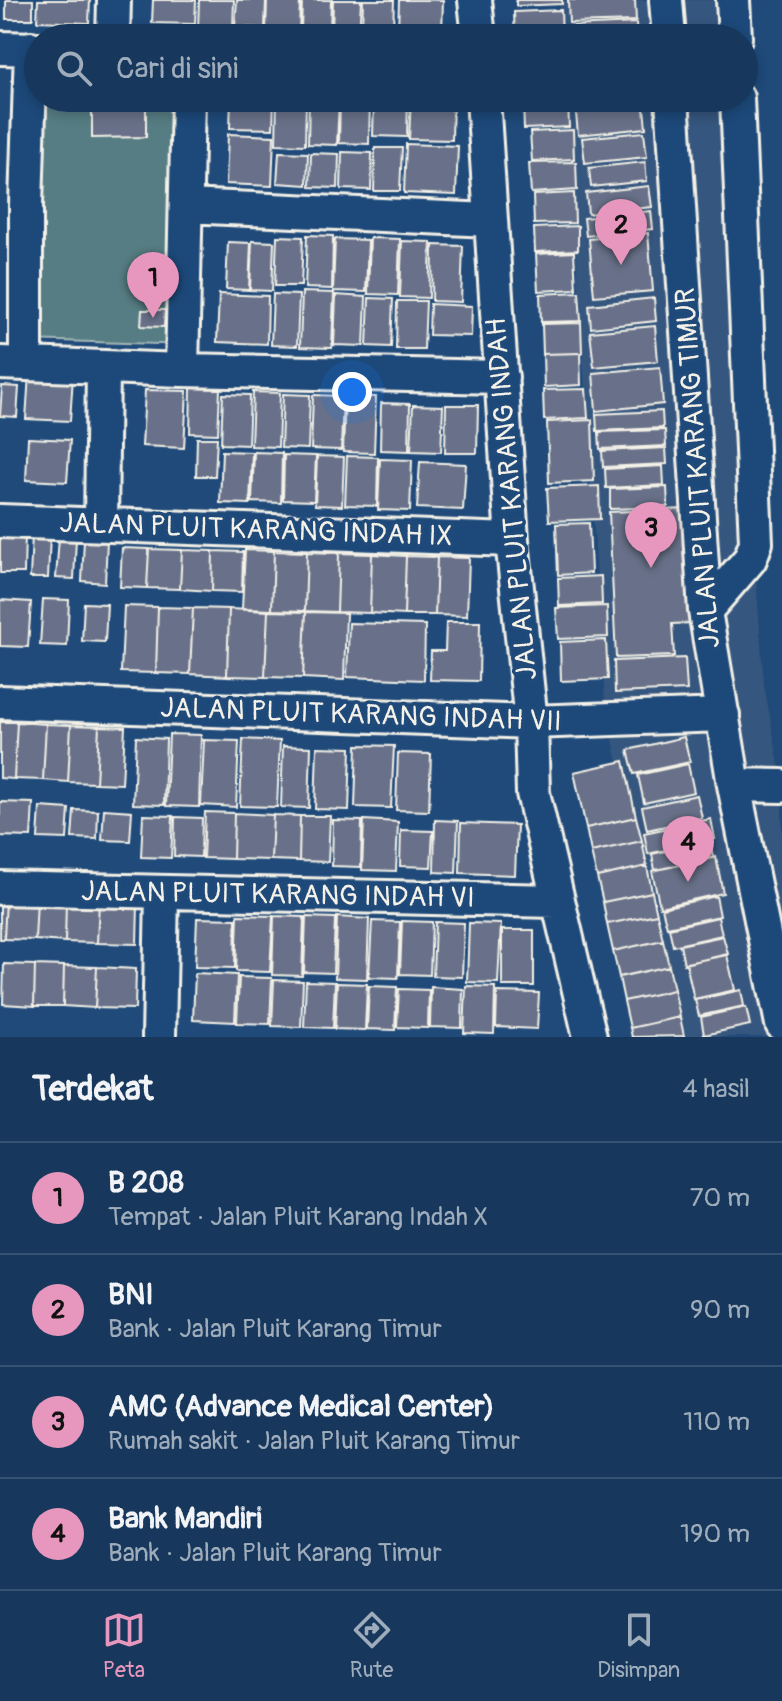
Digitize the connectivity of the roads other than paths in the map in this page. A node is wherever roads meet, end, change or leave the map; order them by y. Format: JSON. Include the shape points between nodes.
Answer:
{"nodes":[{"id":1,"x":114,"y":0,"type":"edge"},
{"id":2,"x":475,"y":0,"type":"edge"},
{"id":3,"x":666,"y":0,"type":"edge"},
{"id":4,"x":733,"y":0,"type":"edge"},
{"id":5,"x":113,"y":24,"type":"edge"},
{"id":6,"x":478,"y":24,"type":"edge"},
{"id":7,"x":668,"y":24,"type":"edge"},
{"id":8,"x":734,"y":24,"type":"edge"},
{"id":9,"x":23,"y":48,"type":"edge"},
{"id":10,"x":188,"y":112,"type":"edge"},
{"id":11,"x":484,"y":112,"type":"edge"},
{"id":12,"x":673,"y":112,"type":"edge"},
{"id":13,"x":738,"y":112,"type":"edge"},
{"id":14,"x":13,"y":205,"type":"edge"},
{"id":15,"x":186,"y":206,"type":"junction"},
{"id":16,"x":490,"y":220,"type":"junction"},
{"id":17,"x":13,"y":363,"type":"edge"},
{"id":18,"x":103,"y":367,"type":"junction"},
{"id":19,"x":182,"y":370,"type":"junction"},
{"id":20,"x":502,"y":377,"type":"junction"},
{"id":21,"x":0,"y":521,"type":"edge"},
{"id":22,"x":101,"y":524,"type":"junction"},
{"id":23,"x":512,"y":540,"type":"junction"},
{"id":24,"x":705,"y":611,"type":"junction"},
{"id":25,"x":0,"y":702,"type":"edge"},
{"id":26,"x":723,"y":715,"type":"junction"},
{"id":27,"x":531,"y":722,"type":"junction"},
{"id":28,"x":734,"y":785,"type":"junction"},
{"id":29,"x":782,"y":786,"type":"edge"},
{"id":30,"x":0,"y":888,"type":"edge"},
{"id":31,"x":162,"y":893,"type":"junction"},
{"id":32,"x":557,"y":901,"type":"junction"},
{"id":33,"x":782,"y":1024,"type":"edge"},
{"id":34,"x":159,"y":1037,"type":"edge"},
{"id":35,"x":590,"y":1037,"type":"edge"}],
"edges":[{"from":1,"to":5,"type":"street"},
{"from":2,"to":6,"type":"street"},
{"from":3,"to":7,"type":"street"},
{"from":4,"to":8,"type":"street"},
{"from":9,"to":14,"type":"street"},
{"from":10,"to":15,"type":"street"},
{"from":11,"to":16,"type":"street","name":"JALAN PLUIT KARANG INDAH"},
{"from":12,"to":24,"type":"street","name":"JALAN PLUIT KARANG TIMUR"},
{"from":13,"to":24,"type":"street","via":[[756,543],[750,559]]},
{"from":14,"to":17,"type":"street"},
{"from":15,"to":16,"type":"street"},
{"from":15,"to":19,"type":"street"},
{"from":16,"to":20,"type":"street","name":"JALAN PLUIT KARANG INDAH"},
{"from":17,"to":18,"type":"street"},
{"from":18,"to":19,"type":"street"},
{"from":18,"to":22,"type":"street"},
{"from":19,"to":20,"type":"street"},
{"from":20,"to":23,"type":"street","name":"JALAN PLUIT KARANG INDAH"},
{"from":21,"to":22,"type":"street","name":"JALAN PLUIT KARANG INDAH IX"},
{"from":22,"to":23,"type":"street","name":"JALAN PLUIT KARANG INDAH IX"},
{"from":23,"to":27,"type":"street","name":"JALAN PLUIT KARANG INDAH"},
{"from":24,"to":26,"type":"street","name":"JALAN PLUIT KARANG TIMUR"},
{"from":25,"to":27,"type":"street","name":"JALAN PLUIT KARANG INDAH VII"},
{"from":26,"to":27,"type":"street","name":"JALAN PLUIT KARANG INDAH VII"},
{"from":26,"to":28,"type":"street","name":"JALAN PLUIT KARANG TIMUR"},
{"from":27,"to":32,"type":"street","name":"JALAN PLUIT KARANG INDAH","via":[[533,793]]},
{"from":28,"to":29,"type":"street"},
{"from":28,"to":33,"type":"street","name":"JALAN PLUIT KARANG TIMUR"},
{"from":30,"to":31,"type":"street","name":"JALAN PLUIT KARANG INDAH VI"},
{"from":31,"to":32,"type":"street","name":"JALAN PLUIT KARANG INDAH VI"},
{"from":31,"to":34,"type":"street"},
{"from":32,"to":35,"type":"street","name":"JALAN PLUIT KARANG INDAH"}]}
